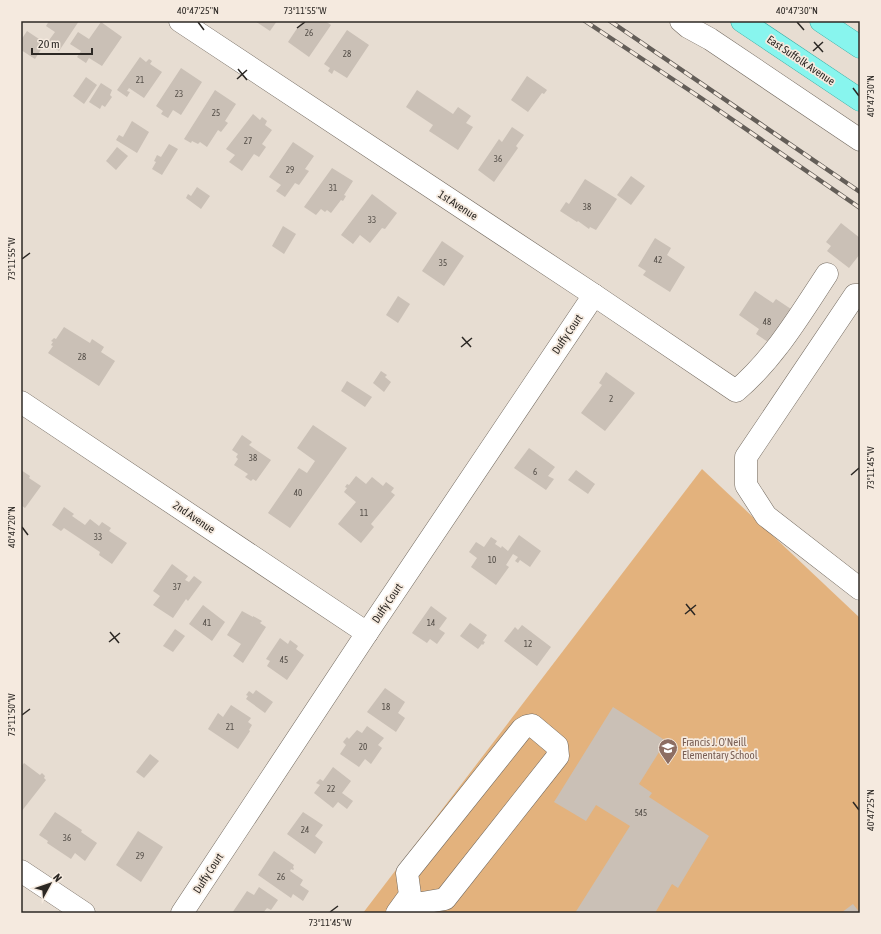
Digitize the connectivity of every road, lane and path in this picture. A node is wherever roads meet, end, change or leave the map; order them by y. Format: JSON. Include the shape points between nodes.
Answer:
{"nodes":[{"id":1,"x":180,"y":21,"type":"edge"},
{"id":2,"x":681,"y":21,"type":"edge"},
{"id":3,"x":742,"y":21,"type":"edge"},
{"id":4,"x":821,"y":21,"type":"edge"},
{"id":5,"x":860,"y":47,"type":"edge"},
{"id":6,"x":860,"y":100,"type":"edge"},
{"id":7,"x":860,"y":140,"type":"edge"},
{"id":8,"x":827,"y":274,"type":"dead end"},
{"id":9,"x":594,"y":294,"type":"junction"},
{"id":10,"x":860,"y":295,"type":"edge"},
{"id":11,"x":21,"y":402,"type":"edge"},
{"id":12,"x":860,"y":589,"type":"edge"},
{"id":13,"x":367,"y":633,"type":"junction"},
{"id":14,"x":21,"y":871,"type":"edge"},
{"id":15,"x":84,"y":913,"type":"edge"},
{"id":16,"x":182,"y":913,"type":"edge"},
{"id":17,"x":397,"y":913,"type":"edge"},
{"id":18,"x":414,"y":913,"type":"edge"}],
"edges":[{"from":1,"to":9,"type":"street","name":"1st Avenue"},
{"from":2,"to":7,"type":"street"},
{"from":3,"to":6,"type":"main road","name":"East Suffolk Avenue"},
{"from":4,"to":5,"type":"main road"},
{"from":8,"to":9,"type":"street","name":"1st Avenue","via":[[775,350],[736,391]]},
{"from":9,"to":13,"type":"street","name":"Duffy Court"},
{"from":10,"to":12,"type":"street","via":[[855,295],[746,457],[746,485],[766,516]]},
{"from":11,"to":13,"type":"street","name":"2nd Avenue"},
{"from":13,"to":16,"type":"street","name":"Duffy Court"},
{"from":14,"to":15,"type":"street"},
{"from":17,"to":18,"type":"street","via":[[410,895],[407,873],[522,728],[532,726],[557,746],[558,756],[445,900],[422,903]]}]}
